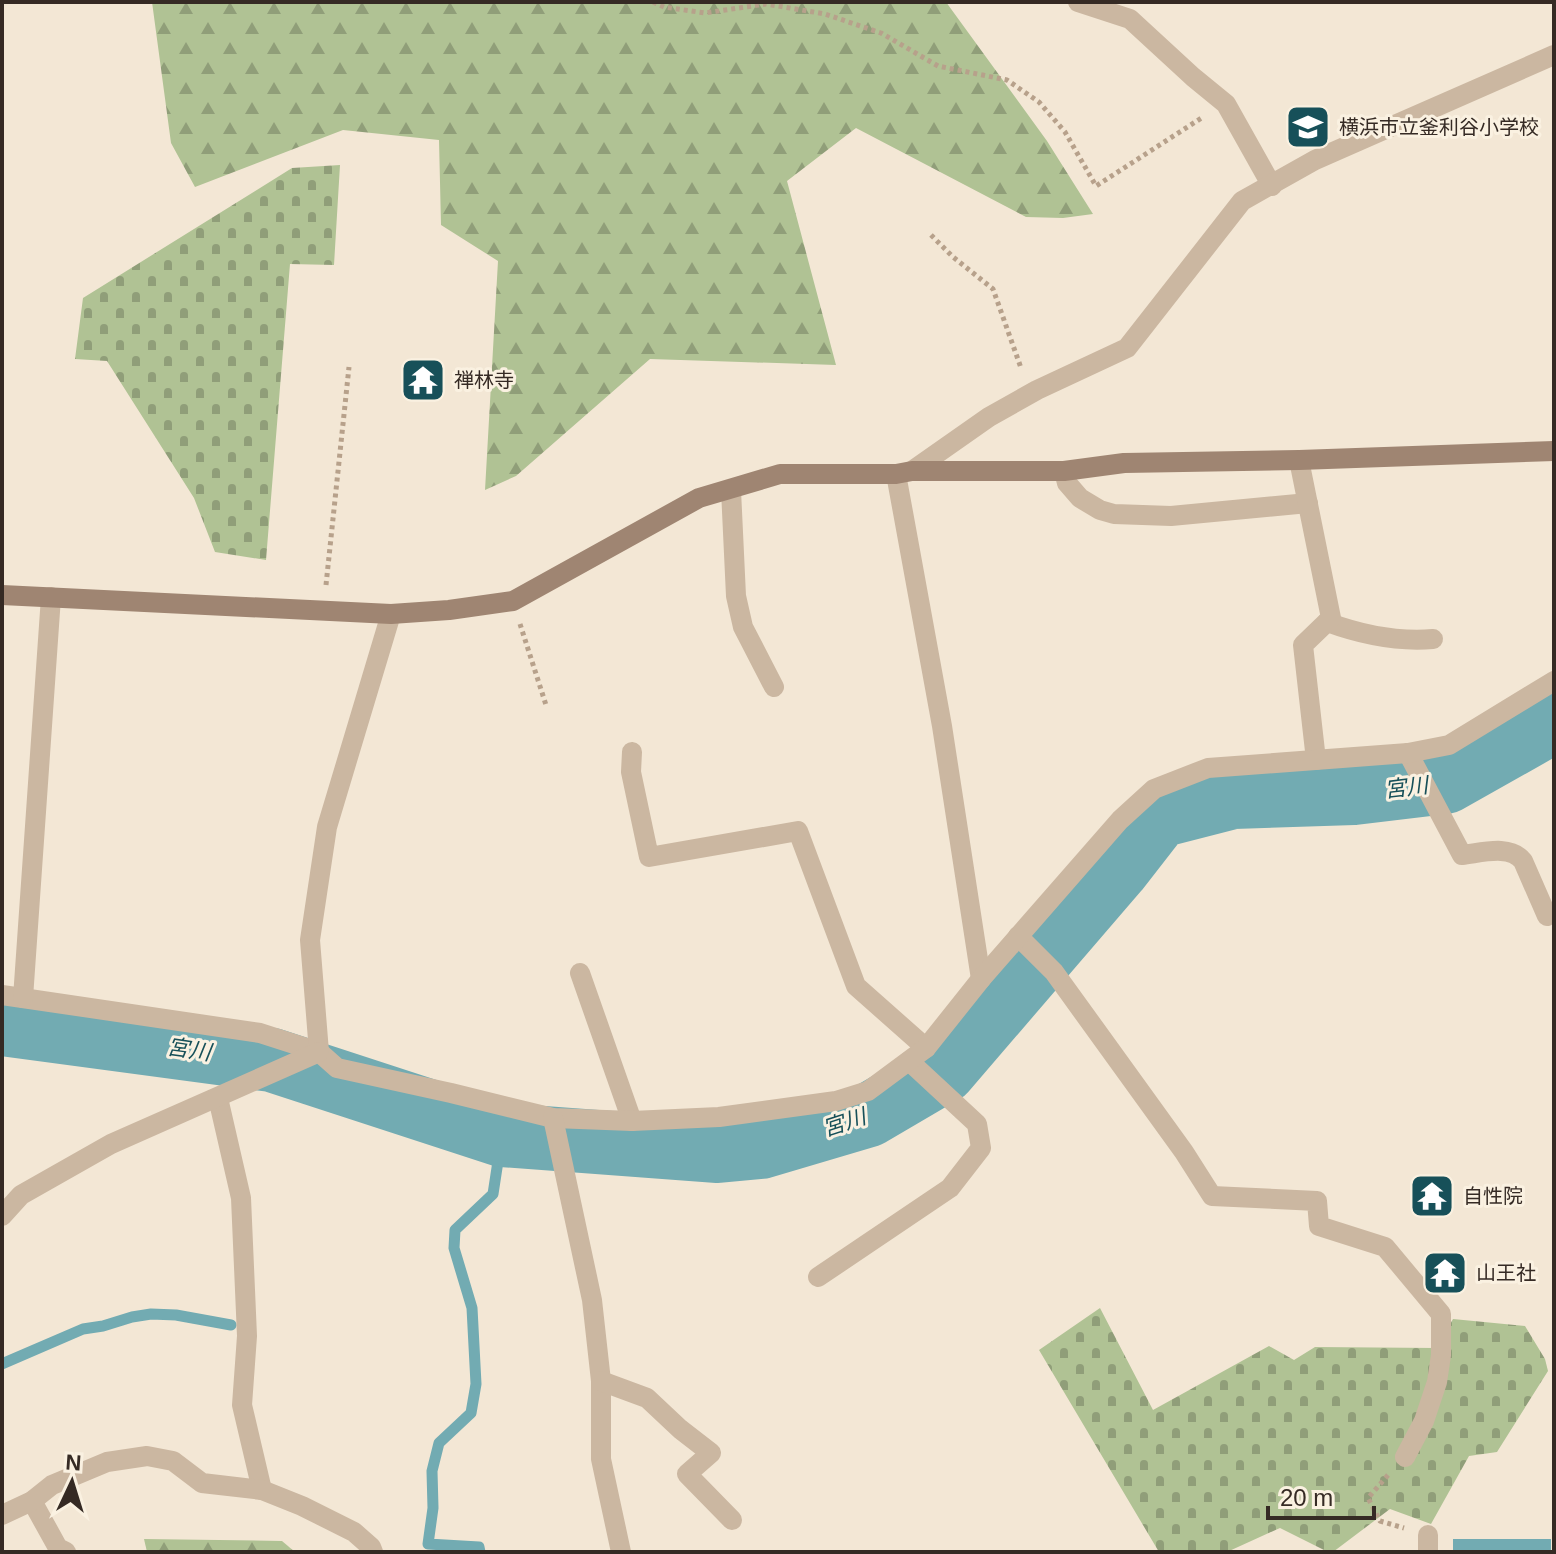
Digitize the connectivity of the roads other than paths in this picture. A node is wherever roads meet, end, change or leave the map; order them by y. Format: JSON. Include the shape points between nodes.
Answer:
{"nodes":[{"id":1,"x":1078,"y":2,"type":"edge"},
{"id":2,"x":1554,"y":55,"type":"edge"},
{"id":3,"x":1272,"y":186,"type":"junction"},
{"id":4,"x":1554,"y":451,"type":"edge"},
{"id":5,"x":1299,"y":460,"type":"junction"},
{"id":6,"x":1064,"y":471,"type":"junction"},
{"id":7,"x":904,"y":472,"type":"junction"},
{"id":8,"x":731,"y":490,"type":"junction"},
{"id":9,"x":1308,"y":503,"type":"junction"},
{"id":10,"x":2,"y":595,"type":"edge"},
{"id":11,"x":51,"y":597,"type":"junction"},
{"id":12,"x":391,"y":614,"type":"junction"},
{"id":13,"x":1327,"y":622,"type":"junction"},
{"id":14,"x":1433,"y":639,"type":"dead end"},
{"id":15,"x":1554,"y":681,"type":"edge"},
{"id":16,"x":774,"y":687,"type":"dead end"},
{"id":17,"x":632,"y":752,"type":"dead end"},
{"id":18,"x":1408,"y":753,"type":"junction"},
{"id":19,"x":1316,"y":760,"type":"junction"},
{"id":20,"x":1547,"y":916,"type":"dead end"},
{"id":21,"x":1018,"y":936,"type":"junction"},
{"id":22,"x":580,"y":973,"type":"dead end"},
{"id":23,"x":981,"y":979,"type":"junction"},
{"id":24,"x":2,"y":995,"type":"edge"},
{"id":25,"x":23,"y":998,"type":"junction"},
{"id":26,"x":926,"y":1048,"type":"junction"},
{"id":27,"x":319,"y":1052,"type":"junction"},
{"id":28,"x":909,"y":1061,"type":"junction"},
{"id":29,"x":218,"y":1098,"type":"junction"},
{"id":30,"x":553,"y":1118,"type":"junction"},
{"id":31,"x":632,"y":1121,"type":"junction"},
{"id":32,"x":2,"y":1216,"type":"edge"},
{"id":33,"x":818,"y":1277,"type":"dead end"},
{"id":34,"x":601,"y":1381,"type":"junction"},
{"id":35,"x":1405,"y":1457,"type":"road end"},
{"id":36,"x":262,"y":1490,"type":"junction"},
{"id":37,"x":32,"y":1501,"type":"junction"},
{"id":38,"x":2,"y":1515,"type":"edge"},
{"id":39,"x":732,"y":1520,"type":"dead end"},
{"id":40,"x":66,"y":1552,"type":"edge"},
{"id":41,"x":373,"y":1552,"type":"edge"},
{"id":42,"x":621,"y":1552,"type":"edge"}],
"edges":[{"from":1,"to":3,"type":"street","via":[[1130,19],[1226,104]]},
{"from":2,"to":3,"type":"street","via":[[1315,160]]},
{"from":3,"to":7,"type":"street","via":[[1242,201],[1127,348],[1030,394]]},
{"from":4,"to":5,"type":"street"},
{"from":5,"to":6,"type":"street","via":[[1124,463]]},
{"from":5,"to":9,"type":"street"},
{"from":6,"to":7,"type":"street"},
{"from":6,"to":9,"type":"street","via":[[1080,498],[1114,514],[1171,516]]},
{"from":7,"to":8,"type":"street","via":[[780,474]]},
{"from":7,"to":23,"type":"street"},
{"from":8,"to":12,"type":"street","via":[[699,498],[513,601]]},
{"from":8,"to":16,"type":"street","via":[[736,596],[743,627]]},
{"from":9,"to":13,"type":"street","via":[[1331,618]]},
{"from":10,"to":11,"type":"street"},
{"from":11,"to":12,"type":"street"},
{"from":11,"to":25,"type":"street"},
{"from":12,"to":27,"type":"street","via":[[327,827],[310,940]]},
{"from":13,"to":14,"type":"street","via":[[1379,638]]},
{"from":13,"to":19,"type":"street","via":[[1303,645]]},
{"from":15,"to":18,"type":"street","via":[[1449,745]]},
{"from":17,"to":26,"type":"street","via":[[631,772],[649,857],[798,831],[856,986]]},
{"from":18,"to":19,"type":"street"},
{"from":18,"to":20,"type":"street","via":[[1462,855],[1503,850],[1519,854]]},
{"from":19,"to":21,"type":"street","via":[[1208,768],[1154,789]]},
{"from":21,"to":23,"type":"street"},
{"from":21,"to":35,"type":"street","via":[[1054,972],[1212,1196],[1317,1201],[1319,1226],[1385,1247],[1441,1314],[1437,1382]]},
{"from":22,"to":31,"type":"street"},
{"from":23,"to":26,"type":"street"},
{"from":24,"to":25,"type":"street"},
{"from":25,"to":27,"type":"street","via":[[260,1033]]},
{"from":26,"to":28,"type":"street"},
{"from":27,"to":29,"type":"street"},
{"from":27,"to":30,"type":"street","via":[[337,1068]]},
{"from":28,"to":31,"type":"street","via":[[868,1091],[836,1101],[719,1117]]},
{"from":28,"to":33,"type":"street","via":[[977,1124],[981,1148],[950,1188]]},
{"from":29,"to":32,"type":"street","via":[[111,1144],[21,1195]]},
{"from":29,"to":36,"type":"street","via":[[241,1198],[247,1336],[242,1405]]},
{"from":30,"to":31,"type":"street"},
{"from":30,"to":34,"type":"street","via":[[592,1300]]},
{"from":34,"to":39,"type":"street","via":[[647,1398],[711,1453],[687,1474]]},
{"from":34,"to":42,"type":"street","via":[[601,1459]]},
{"from":36,"to":37,"type":"street","via":[[202,1483],[173,1461],[147,1456],[107,1462],[52,1485]]},
{"from":36,"to":41,"type":"street","via":[[354,1532]]},
{"from":37,"to":38,"type":"street"},
{"from":37,"to":40,"type":"street","via":[[58,1548]]}]}
